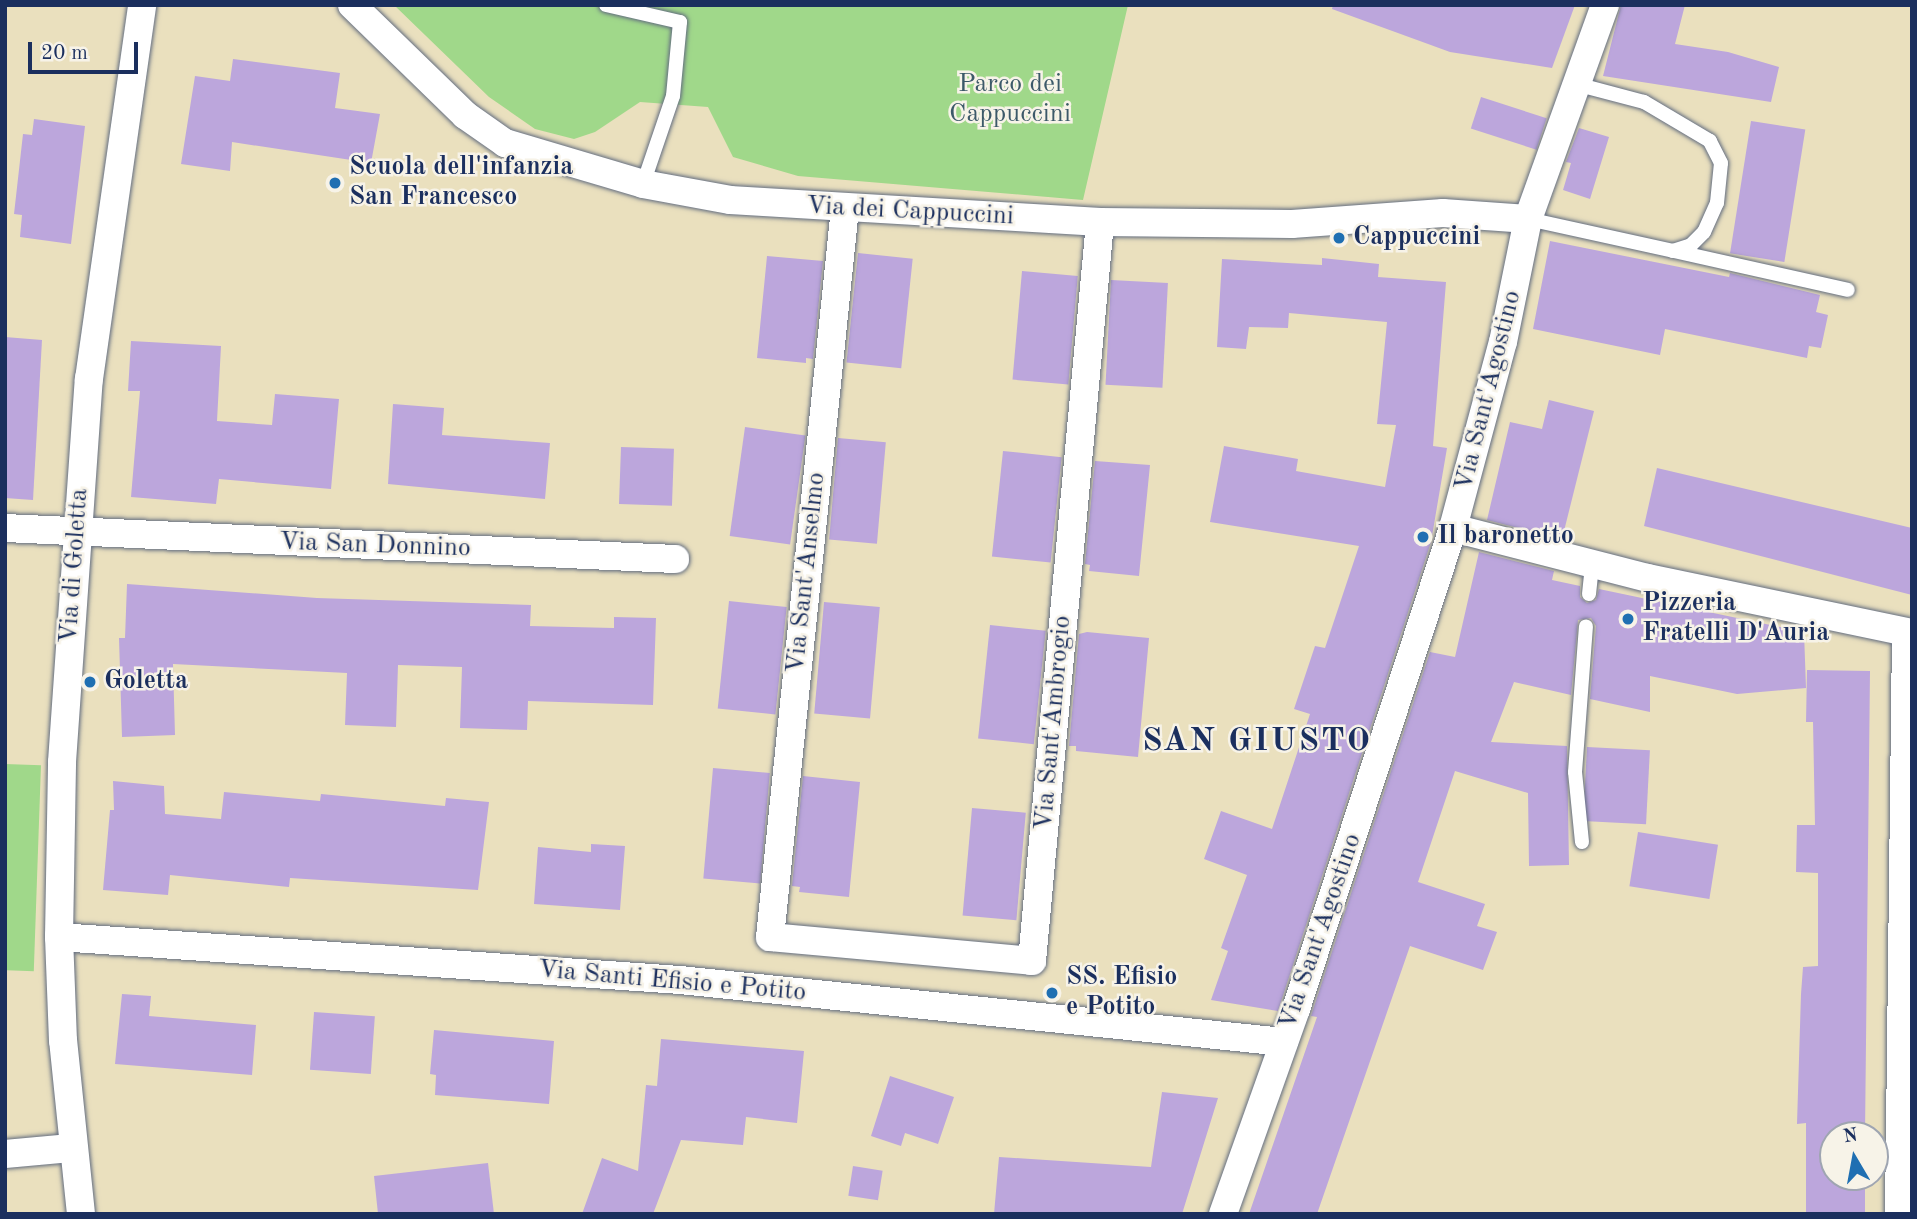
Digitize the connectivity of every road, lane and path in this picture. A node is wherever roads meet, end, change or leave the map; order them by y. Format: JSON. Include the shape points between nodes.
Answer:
{"nodes":[{"id":1,"x":142,"y":5,"type":"edge"},
{"id":2,"x":352,"y":5,"type":"edge"},
{"id":3,"x":606,"y":5,"type":"edge"},
{"id":4,"x":1605,"y":5,"type":"edge"},
{"id":5,"x":1576,"y":83,"type":"junction"},
{"id":6,"x":643,"y":184,"type":"junction"},
{"id":7,"x":845,"y":208,"type":"junction"},
{"id":8,"x":1528,"y":219,"type":"junction"},
{"id":9,"x":1100,"y":222,"type":"junction"},
{"id":10,"x":1673,"y":251,"type":"junction"},
{"id":11,"x":1848,"y":290,"type":"dead end"},
{"id":12,"x":5,"y":528,"type":"edge"},
{"id":13,"x":1453,"y":528,"type":"junction"},
{"id":14,"x":76,"y":532,"type":"junction"},
{"id":15,"x":674,"y":559,"type":"dead end"},
{"id":16,"x":1592,"y":565,"type":"junction"},
{"id":17,"x":1589,"y":594,"type":"dead end"},
{"id":18,"x":1586,"y":626,"type":"dead end"},
{"id":19,"x":1909,"y":633,"type":"edge"},
{"id":20,"x":1582,"y":842,"type":"dead end"},
{"id":21,"x":59,"y":937,"type":"junction"},
{"id":22,"x":770,"y":937,"type":"joint"},
{"id":23,"x":1284,"y":1042,"type":"junction"},
{"id":24,"x":71,"y":1147,"type":"junction"},
{"id":25,"x":5,"y":1154,"type":"edge"},
{"id":26,"x":81,"y":1214,"type":"edge"},
{"id":27,"x":1223,"y":1214,"type":"edge"},
{"id":28,"x":1899,"y":1214,"type":"edge"}],
"edges":[{"from":1,"to":14,"type":"street","name":"Via di Goletta","via":[[89,379]]},
{"from":2,"to":6,"type":"street","name":"Via dei Cappuccini","via":[[488,133],[522,150]]},
{"from":3,"to":6,"type":"lane","via":[[680,22],[673,96]]},
{"from":4,"to":5,"type":"street","name":"Via Sant'Agostino"},
{"from":5,"to":8,"type":"street","name":"Via Sant'Agostino"},
{"from":5,"to":10,"type":"lane","via":[[1644,102],[1687,123],[1717,152],[1722,176],[1710,220],[1690,245]]},
{"from":6,"to":7,"type":"street","name":"Via dei Cappuccini","via":[[730,200]]},
{"from":7,"to":9,"type":"street","name":"Via dei Cappuccini"},
{"from":7,"to":22,"type":"street","name":"Via Sant'Anselmo"},
{"from":8,"to":9,"type":"street","name":"Via dei Cappuccini","via":[[1443,213],[1292,224]]},
{"from":8,"to":10,"type":"lane"},
{"from":8,"to":13,"type":"street","name":"Via Sant'Agostino","via":[[1503,342]]},
{"from":9,"to":22,"type":"street","name":"Via Sant'Ambrogio","via":[[1032,961]]},
{"from":10,"to":11,"type":"lane"},
{"from":12,"to":14,"type":"street","name":"Via San Donnino"},
{"from":13,"to":16,"type":"street"},
{"from":13,"to":23,"type":"street","name":"Via Sant'Agostino"},
{"from":14,"to":15,"type":"street","name":"Via San Donnino"},
{"from":14,"to":21,"type":"street","name":"Via di Goletta","via":[[62,762]]},
{"from":16,"to":17,"type":"lane"},
{"from":16,"to":19,"type":"street"},
{"from":18,"to":20,"type":"lane","via":[[1575,772]]},
{"from":19,"to":28,"type":"street"},
{"from":21,"to":23,"type":"street","name":"Via Santi Efisio e Potito","via":[[680,980]]},
{"from":21,"to":24,"type":"street","name":"Via di Goletta"},
{"from":23,"to":27,"type":"street","name":"Via Sant'Agostino"},
{"from":24,"to":25,"type":"street"},
{"from":24,"to":26,"type":"street","name":"Via di Goletta"}]}
